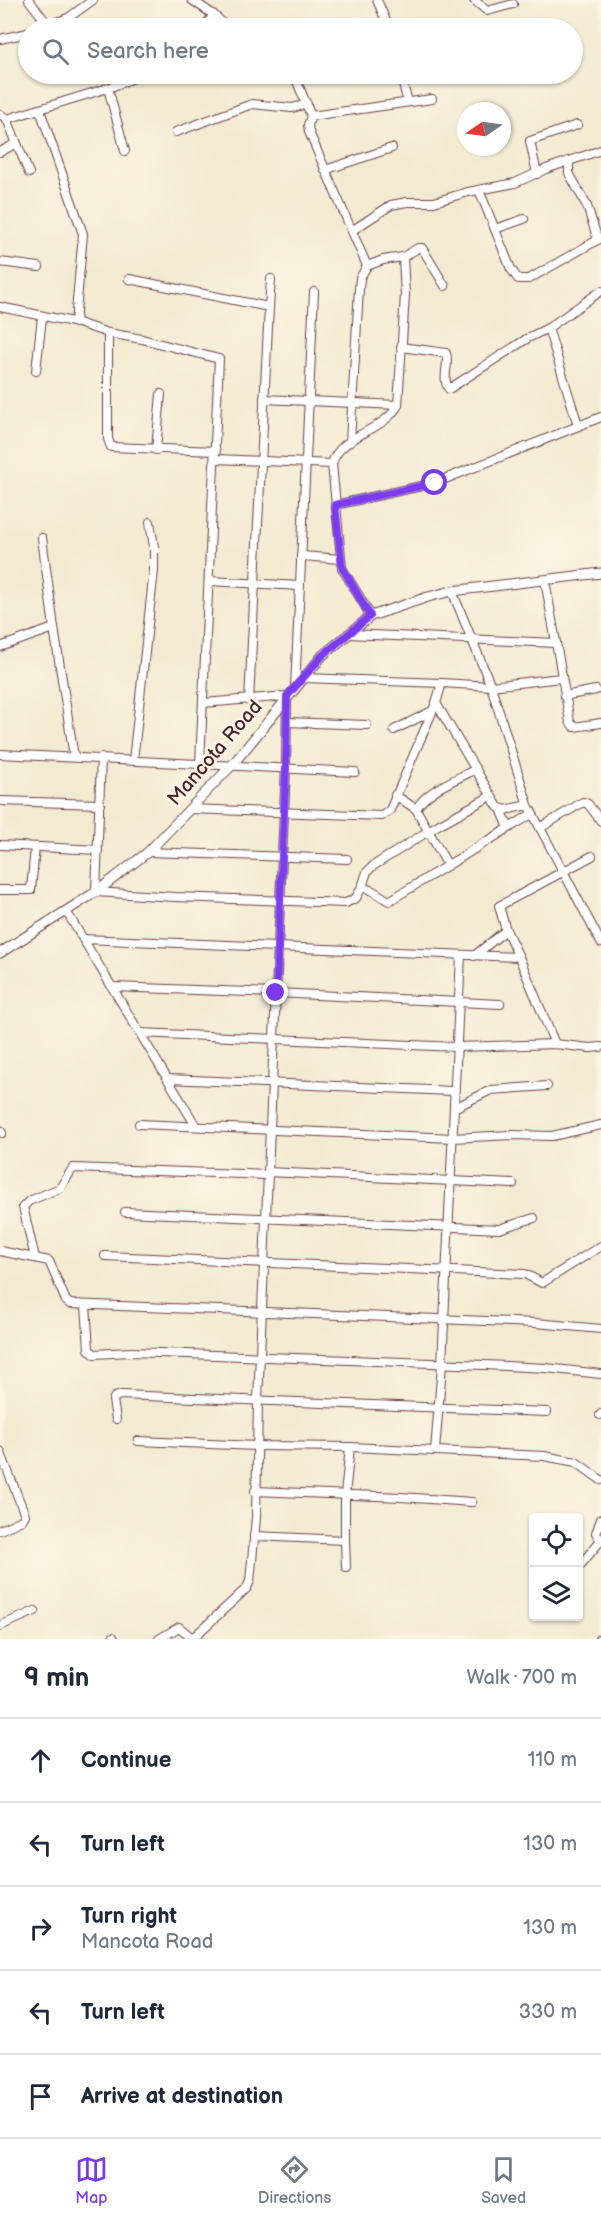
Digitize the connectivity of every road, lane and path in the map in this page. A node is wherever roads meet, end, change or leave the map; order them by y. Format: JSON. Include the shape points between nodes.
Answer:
{"nodes":[{"id":1,"x":29,"y":0,"type":"edge"},
{"id":2,"x":93,"y":0,"type":"edge"},
{"id":3,"x":192,"y":0,"type":"edge"},
{"id":4,"x":377,"y":0,"type":"edge"},
{"id":5,"x":474,"y":0,"type":"edge"},
{"id":6,"x":513,"y":4,"type":"dead end"},
{"id":7,"x":214,"y":15,"type":"junction"},
{"id":8,"x":40,"y":18,"type":"edge"},
{"id":9,"x":68,"y":18,"type":"edge"},
{"id":10,"x":211,"y":18,"type":"edge"},
{"id":11,"x":217,"y":18,"type":"edge"},
{"id":12,"x":384,"y":18,"type":"edge"},
{"id":13,"x":18,"y":35,"type":"edge"},
{"id":14,"x":1,"y":38,"type":"edge"},
{"id":15,"x":118,"y":84,"type":"edge"},
{"id":16,"x":298,"y":84,"type":"edge"},
{"id":17,"x":403,"y":84,"type":"edge"},
{"id":18,"x":108,"y":88,"type":"junction"},
{"id":19,"x":432,"y":99,"type":"dead end"},
{"id":20,"x":408,"y":102,"type":"junction"},
{"id":21,"x":307,"y":104,"type":"junction"},
{"id":22,"x":40,"y":110,"type":"junction"},
{"id":23,"x":3,"y":116,"type":"edge"},
{"id":24,"x":311,"y":116,"type":"junction"},
{"id":25,"x":577,"y":125,"type":"dead end"},
{"id":26,"x":176,"y":132,"type":"dead end"},
{"id":27,"x":15,"y":144,"type":"junction"},
{"id":28,"x":392,"y":148,"type":"dead end"},
{"id":29,"x":125,"y":150,"type":"dead end"},
{"id":30,"x":601,"y":150,"type":"edge"},
{"id":31,"x":0,"y":152,"type":"edge"},
{"id":32,"x":569,"y":161,"type":"junction"},
{"id":33,"x":325,"y":170,"type":"junction"},
{"id":34,"x":29,"y":173,"type":"dead end"},
{"id":35,"x":537,"y":174,"type":"junction"},
{"id":36,"x":479,"y":190,"type":"junction"},
{"id":37,"x":524,"y":219,"type":"dead end"},
{"id":38,"x":495,"y":229,"type":"junction"},
{"id":39,"x":353,"y":230,"type":"junction"},
{"id":40,"x":599,"y":239,"type":"edge"},
{"id":41,"x":403,"y":257,"type":"junction"},
{"id":42,"x":0,"y":262,"type":"edge"},
{"id":43,"x":367,"y":266,"type":"junction"},
{"id":44,"x":39,"y":267,"type":"dead end"},
{"id":45,"x":129,"y":279,"type":"dead end"},
{"id":46,"x":271,"y":279,"type":"dead end"},
{"id":47,"x":445,"y":286,"type":"dead end"},
{"id":48,"x":601,"y":291,"type":"edge"},
{"id":49,"x":314,"y":292,"type":"dead end"},
{"id":50,"x":0,"y":307,"type":"edge"},
{"id":51,"x":269,"y":307,"type":"junction"},
{"id":52,"x":42,"y":317,"type":"junction"},
{"id":53,"x":75,"y":323,"type":"junction"},
{"id":54,"x":548,"y":328,"type":"junction"},
{"id":55,"x":108,"y":333,"type":"junction"},
{"id":56,"x":401,"y":347,"type":"junction"},
{"id":57,"x":36,"y":371,"type":"dead end"},
{"id":58,"x":161,"y":394,"type":"dead end"},
{"id":59,"x":264,"y":399,"type":"junction"},
{"id":60,"x":308,"y":401,"type":"junction"},
{"id":61,"x":352,"y":403,"type":"junction"},
{"id":62,"x":398,"y":405,"type":"junction"},
{"id":63,"x":601,"y":417,"type":"edge"},
{"id":64,"x":578,"y":425,"type":"junction"},
{"id":65,"x":350,"y":442,"type":"junction"},
{"id":66,"x":156,"y":450,"type":"junction"},
{"id":67,"x":216,"y":455,"type":"junction"},
{"id":68,"x":261,"y":461,"type":"junction"},
{"id":69,"x":306,"y":463,"type":"junction"},
{"id":70,"x":332,"y":464,"type":"junction"},
{"id":71,"x":335,"y":505,"type":"junction"},
{"id":72,"x":150,"y":522,"type":"dead end"},
{"id":73,"x":42,"y":537,"type":"dead end"},
{"id":74,"x":301,"y":556,"type":"junction"},
{"id":75,"x":340,"y":559,"type":"junction"},
{"id":76,"x":601,"y":573,"type":"edge"},
{"id":77,"x":545,"y":580,"type":"junction"},
{"id":78,"x":210,"y":581,"type":"junction"},
{"id":79,"x":256,"y":584,"type":"junction"},
{"id":80,"x":300,"y":586,"type":"junction"},
{"id":81,"x":452,"y":591,"type":"junction"},
{"id":82,"x":370,"y":616,"type":"junction"},
{"id":83,"x":54,"y":628,"type":"junction"},
{"id":84,"x":348,"y":634,"type":"junction"},
{"id":85,"x":472,"y":640,"type":"junction"},
{"id":86,"x":556,"y":643,"type":"junction"},
{"id":87,"x":0,"y":647,"type":"edge"},
{"id":88,"x":303,"y":678,"type":"junction"},
{"id":89,"x":561,"y":678,"type":"junction"},
{"id":90,"x":442,"y":683,"type":"junction"},
{"id":91,"x":491,"y":686,"type":"junction"},
{"id":92,"x":295,"y":688,"type":"junction"},
{"id":93,"x":596,"y":690,"type":"dead end"},
{"id":94,"x":287,"y":696,"type":"junction"},
{"id":95,"x":564,"y":696,"type":"junction"},
{"id":96,"x":249,"y":701,"type":"junction"},
{"id":97,"x":204,"y":703,"type":"junction"},
{"id":98,"x":434,"y":707,"type":"junction"},
{"id":99,"x":287,"y":722,"type":"junction"},
{"id":100,"x":601,"y":723,"type":"edge"},
{"id":101,"x":367,"y":725,"type":"dead end"},
{"id":102,"x":394,"y":730,"type":"dead end"},
{"id":103,"x":0,"y":754,"type":"edge"},
{"id":104,"x":74,"y":757,"type":"junction"},
{"id":105,"x":101,"y":758,"type":"junction"},
{"id":106,"x":133,"y":761,"type":"junction"},
{"id":107,"x":200,"y":763,"type":"junction"},
{"id":108,"x":232,"y":764,"type":"junction"},
{"id":109,"x":286,"y":767,"type":"junction"},
{"id":110,"x":476,"y":769,"type":"junction"},
{"id":111,"x":355,"y":772,"type":"dead end"},
{"id":112,"x":395,"y":795,"type":"junction"},
{"id":113,"x":491,"y":796,"type":"junction"},
{"id":114,"x":0,"y":801,"type":"edge"},
{"id":115,"x":100,"y":804,"type":"junction"},
{"id":116,"x":528,"y":805,"type":"junction"},
{"id":117,"x":190,"y":809,"type":"junction"},
{"id":118,"x":416,"y":809,"type":"junction"},
{"id":119,"x":501,"y":809,"type":"junction"},
{"id":120,"x":284,"y":813,"type":"junction"},
{"id":121,"x":532,"y":814,"type":"junction"},
{"id":122,"x":601,"y":821,"type":"edge"},
{"id":123,"x":508,"y":828,"type":"junction"},
{"id":124,"x":540,"y":828,"type":"junction"},
{"id":125,"x":427,"y":831,"type":"junction"},
{"id":126,"x":0,"y":845,"type":"edge"},
{"id":127,"x":35,"y":847,"type":"junction"},
{"id":128,"x":98,"y":850,"type":"junction"},
{"id":129,"x":148,"y":852,"type":"junction"},
{"id":130,"x":592,"y":856,"type":"dead end"},
{"id":131,"x":283,"y":858,"type":"junction"},
{"id":132,"x":346,"y":859,"type":"dead end"},
{"id":133,"x":447,"y":864,"type":"junction"},
{"id":134,"x":563,"y":872,"type":"junction"},
{"id":135,"x":362,"y":887,"type":"junction"},
{"id":136,"x":0,"y":890,"type":"edge"},
{"id":137,"x":96,"y":892,"type":"junction"},
{"id":138,"x":280,"y":901,"type":"junction"},
{"id":139,"x":66,"y":911,"type":"junction"},
{"id":140,"x":506,"y":930,"type":"junction"},
{"id":141,"x":83,"y":939,"type":"junction"},
{"id":142,"x":601,"y":943,"type":"edge"},
{"id":143,"x":278,"y":948,"type":"junction"},
{"id":144,"x":0,"y":953,"type":"edge"},
{"id":145,"x":461,"y":955,"type":"junction"},
{"id":146,"x":474,"y":956,"type":"junction"},
{"id":147,"x":519,"y":957,"type":"junction"},
{"id":148,"x":113,"y":987,"type":"junction"},
{"id":149,"x":276,"y":993,"type":"junction"},
{"id":150,"x":458,"y":1002,"type":"junction"},
{"id":151,"x":500,"y":1004,"type":"dead end"},
{"id":152,"x":140,"y":1033,"type":"junction"},
{"id":153,"x":273,"y":1038,"type":"junction"},
{"id":154,"x":555,"y":1044,"type":"junction"},
{"id":155,"x":457,"y":1047,"type":"junction"},
{"id":156,"x":601,"y":1047,"type":"edge"},
{"id":157,"x":168,"y":1079,"type":"junction"},
{"id":158,"x":271,"y":1082,"type":"junction"},
{"id":159,"x":547,"y":1086,"type":"dead end"},
{"id":160,"x":453,"y":1091,"type":"junction"},
{"id":161,"x":454,"y":1108,"type":"junction"},
{"id":162,"x":139,"y":1124,"type":"dead end"},
{"id":163,"x":601,"y":1125,"type":"edge"},
{"id":164,"x":196,"y":1126,"type":"junction"},
{"id":165,"x":271,"y":1129,"type":"junction"},
{"id":166,"x":452,"y":1138,"type":"junction"},
{"id":167,"x":268,"y":1174,"type":"junction"},
{"id":168,"x":449,"y":1182,"type":"junction"},
{"id":169,"x":513,"y":1184,"type":"dead end"},
{"id":170,"x":125,"y":1212,"type":"dead end"},
{"id":171,"x":268,"y":1218,"type":"junction"},
{"id":172,"x":534,"y":1218,"type":"dead end"},
{"id":173,"x":447,"y":1228,"type":"junction"},
{"id":174,"x":601,"y":1246,"type":"edge"},
{"id":175,"x":0,"y":1251,"type":"edge"},
{"id":176,"x":105,"y":1256,"type":"dead end"},
{"id":177,"x":35,"y":1258,"type":"junction"},
{"id":178,"x":265,"y":1263,"type":"junction"},
{"id":179,"x":445,"y":1270,"type":"junction"},
{"id":180,"x":87,"y":1305,"type":"junction"},
{"id":181,"x":262,"y":1311,"type":"junction"},
{"id":182,"x":444,"y":1320,"type":"junction"},
{"id":183,"x":601,"y":1329,"type":"edge"},
{"id":184,"x":260,"y":1356,"type":"junction"},
{"id":185,"x":442,"y":1365,"type":"junction"},
{"id":186,"x":601,"y":1374,"type":"edge"},
{"id":187,"x":258,"y":1400,"type":"junction"},
{"id":188,"x":438,"y":1409,"type":"junction"},
{"id":189,"x":547,"y":1413,"type":"dead end"},
{"id":190,"x":116,"y":1419,"type":"dead end"},
{"id":191,"x":138,"y":1441,"type":"dead end"},
{"id":192,"x":257,"y":1446,"type":"junction"},
{"id":193,"x":350,"y":1447,"type":"junction"},
{"id":194,"x":0,"y":1451,"type":"edge"},
{"id":195,"x":435,"y":1451,"type":"junction"},
{"id":196,"x":601,"y":1480,"type":"edge"},
{"id":197,"x":255,"y":1491,"type":"junction"},
{"id":198,"x":345,"y":1495,"type":"junction"},
{"id":199,"x":472,"y":1502,"type":"dead end"},
{"id":200,"x":601,"y":1519,"type":"edge"},
{"id":201,"x":0,"y":1530,"type":"edge"},
{"id":202,"x":255,"y":1536,"type":"junction"},
{"id":203,"x":345,"y":1540,"type":"junction"},
{"id":204,"x":601,"y":1540,"type":"edge"},
{"id":205,"x":346,"y":1567,"type":"dead end"},
{"id":206,"x":580,"y":1567,"type":"edge"},
{"id":207,"x":35,"y":1611,"type":"dead end"},
{"id":208,"x":0,"y":1626,"type":"edge"},
{"id":209,"x":159,"y":1639,"type":"edge"}],
"edges":[{"from":1,"to":8,"type":"street"},
{"from":2,"to":9,"type":"street"},
{"from":3,"to":7,"type":"street"},
{"from":4,"to":12,"type":"street"},
{"from":5,"to":6,"type":"street","via":[[487,11]]},
{"from":7,"to":10,"type":"street"},
{"from":7,"to":11,"type":"street"},
{"from":13,"to":14,"type":"street"},
{"from":15,"to":18,"type":"street"},
{"from":16,"to":21,"type":"street"},
{"from":17,"to":20,"type":"street"},
{"from":18,"to":22,"type":"street"},
{"from":18,"to":29,"type":"street"},
{"from":19,"to":20,"type":"street"},
{"from":20,"to":24,"type":"street"},
{"from":21,"to":24,"type":"street"},
{"from":21,"to":26,"type":"street","via":[[292,108],[252,104]]},
{"from":22,"to":23,"type":"street"},
{"from":22,"to":53,"type":"street","via":[[82,229]]},
{"from":23,"to":27,"type":"street"},
{"from":24,"to":33,"type":"street","via":[[309,132]]},
{"from":25,"to":35,"type":"street","via":[[530,141]]},
{"from":27,"to":31,"type":"street"},
{"from":27,"to":34,"type":"street"},
{"from":28,"to":33,"type":"street"},
{"from":30,"to":32,"type":"street"},
{"from":32,"to":35,"type":"street"},
{"from":32,"to":40,"type":"street","via":[[569,172]]},
{"from":33,"to":39,"type":"street"},
{"from":35,"to":36,"type":"street"},
{"from":36,"to":38,"type":"street"},
{"from":36,"to":39,"type":"street","via":[[434,202],[391,205]]},
{"from":37,"to":38,"type":"street"},
{"from":38,"to":40,"type":"street","via":[[511,269],[523,280]]},
{"from":39,"to":43,"type":"street"},
{"from":41,"to":43,"type":"street"},
{"from":41,"to":47,"type":"street","via":[[422,248]]},
{"from":41,"to":56,"type":"street"},
{"from":42,"to":44,"type":"street"},
{"from":43,"to":61,"type":"street","via":[[360,278]]},
{"from":45,"to":51,"type":"street"},
{"from":46,"to":51,"type":"street"},
{"from":48,"to":54,"type":"street"},
{"from":49,"to":60,"type":"street"},
{"from":50,"to":52,"type":"street"},
{"from":51,"to":59,"type":"street"},
{"from":52,"to":53,"type":"street"},
{"from":52,"to":57,"type":"street"},
{"from":53,"to":55,"type":"street"},
{"from":54,"to":56,"type":"street","via":[[448,389],[447,354]]},
{"from":54,"to":64,"type":"street"},
{"from":55,"to":66,"type":"street","via":[[109,444],[116,449]]},
{"from":55,"to":67,"type":"street","via":[[219,359]]},
{"from":56,"to":62,"type":"street"},
{"from":58,"to":66,"type":"street"},
{"from":59,"to":60,"type":"street"},
{"from":59,"to":68,"type":"street"},
{"from":60,"to":61,"type":"street"},
{"from":60,"to":69,"type":"street"},
{"from":61,"to":62,"type":"street"},
{"from":61,"to":65,"type":"street"},
{"from":62,"to":65,"type":"street","via":[[393,413]]},
{"from":63,"to":64,"type":"street"},
{"from":64,"to":71,"type":"street","via":[[435,483]]},
{"from":65,"to":70,"type":"street","via":[[334,456]]},
{"from":66,"to":67,"type":"street"},
{"from":67,"to":68,"type":"street"},
{"from":67,"to":78,"type":"street"},
{"from":68,"to":69,"type":"street"},
{"from":68,"to":79,"type":"street"},
{"from":69,"to":70,"type":"street"},
{"from":69,"to":74,"type":"street"},
{"from":70,"to":71,"type":"street"},
{"from":71,"to":75,"type":"street"},
{"from":72,"to":106,"type":"street","via":[[153,577]]},
{"from":73,"to":83,"type":"street"},
{"from":74,"to":75,"type":"street"},
{"from":74,"to":80,"type":"street"},
{"from":75,"to":82,"type":"street"},
{"from":76,"to":77,"type":"main road","name":"Mancota Road"},
{"from":77,"to":81,"type":"main road","name":"Mancota Road"},
{"from":77,"to":86,"type":"street"},
{"from":78,"to":79,"type":"street"},
{"from":78,"to":97,"type":"street"},
{"from":79,"to":80,"type":"street"},
{"from":79,"to":96,"type":"street"},
{"from":80,"to":92,"type":"street"},
{"from":81,"to":82,"type":"main road","name":"Mancota Road"},
{"from":81,"to":85,"type":"street"},
{"from":82,"to":84,"type":"main road","name":"Mancota Road"},
{"from":83,"to":87,"type":"street"},
{"from":83,"to":104,"type":"street"},
{"from":84,"to":85,"type":"street"},
{"from":84,"to":88,"type":"main road","name":"Mancota Road"},
{"from":85,"to":86,"type":"street"},
{"from":85,"to":91,"type":"street"},
{"from":86,"to":89,"type":"street"},
{"from":88,"to":90,"type":"street"},
{"from":88,"to":92,"type":"main road","name":"Mancota Road"},
{"from":89,"to":91,"type":"street"},
{"from":89,"to":95,"type":"street"},
{"from":90,"to":91,"type":"street"},
{"from":90,"to":98,"type":"street"},
{"from":91,"to":116,"type":"street"},
{"from":92,"to":94,"type":"main road","name":"Mancota Road"},
{"from":93,"to":95,"type":"street"},
{"from":94,"to":96,"type":"street"},
{"from":94,"to":99,"type":"street"},
{"from":94,"to":108,"type":"main road","name":"Mancota Road"},
{"from":95,"to":100,"type":"street","via":[[572,726]]},
{"from":96,"to":97,"type":"street"},
{"from":97,"to":107,"type":"street"},
{"from":98,"to":102,"type":"street"},
{"from":98,"to":110,"type":"street"},
{"from":98,"to":112,"type":"street"},
{"from":99,"to":101,"type":"street"},
{"from":99,"to":109,"type":"street"},
{"from":103,"to":104,"type":"street"},
{"from":104,"to":105,"type":"street"},
{"from":105,"to":106,"type":"street"},
{"from":105,"to":115,"type":"street"},
{"from":106,"to":107,"type":"street"},
{"from":107,"to":108,"type":"street"},
{"from":108,"to":109,"type":"street"},
{"from":108,"to":117,"type":"main road","name":"Mancota Road"},
{"from":109,"to":111,"type":"street"},
{"from":109,"to":120,"type":"street"},
{"from":110,"to":113,"type":"street"},
{"from":110,"to":118,"type":"street","via":[[435,791]]},
{"from":112,"to":118,"type":"street"},
{"from":112,"to":120,"type":"street","via":[[390,810],[382,816]]},
{"from":113,"to":119,"type":"street"},
{"from":113,"to":125,"type":"street"},
{"from":114,"to":115,"type":"street"},
{"from":115,"to":128,"type":"street"},
{"from":116,"to":119,"type":"street"},
{"from":116,"to":121,"type":"street"},
{"from":117,"to":120,"type":"street"},
{"from":117,"to":129,"type":"main road","name":"Mancota Road"},
{"from":118,"to":125,"type":"street"},
{"from":119,"to":123,"type":"street"},
{"from":120,"to":131,"type":"street"},
{"from":121,"to":123,"type":"street"},
{"from":121,"to":124,"type":"street"},
{"from":122,"to":124,"type":"street","via":[[583,802]]},
{"from":123,"to":133,"type":"street"},
{"from":124,"to":134,"type":"street"},
{"from":125,"to":133,"type":"street"},
{"from":125,"to":135,"type":"street","via":[[373,866]]},
{"from":126,"to":127,"type":"street"},
{"from":127,"to":128,"type":"street"},
{"from":127,"to":136,"type":"street","via":[[31,890]]},
{"from":128,"to":137,"type":"street"},
{"from":129,"to":131,"type":"street"},
{"from":129,"to":137,"type":"main road","name":"Mancota Road"},
{"from":130,"to":134,"type":"street"},
{"from":131,"to":132,"type":"street"},
{"from":131,"to":138,"type":"street"},
{"from":133,"to":135,"type":"street","via":[[389,901]]},
{"from":134,"to":140,"type":"street","via":[[499,906]]},
{"from":134,"to":142,"type":"street"},
{"from":135,"to":138,"type":"street","via":[[349,903]]},
{"from":137,"to":138,"type":"street"},
{"from":137,"to":139,"type":"main road","name":"Mancota Road"},
{"from":138,"to":143,"type":"street"},
{"from":139,"to":141,"type":"street"},
{"from":139,"to":144,"type":"main road","name":"Mancota Road"},
{"from":140,"to":146,"type":"street"},
{"from":140,"to":147,"type":"street"},
{"from":141,"to":143,"type":"street"},
{"from":141,"to":148,"type":"street"},
{"from":143,"to":145,"type":"street"},
{"from":143,"to":149,"type":"street"},
{"from":145,"to":146,"type":"street"},
{"from":145,"to":150,"type":"street"},
{"from":146,"to":147,"type":"street"},
{"from":147,"to":154,"type":"street"},
{"from":148,"to":149,"type":"street"},
{"from":148,"to":152,"type":"street"},
{"from":149,"to":150,"type":"street"},
{"from":149,"to":153,"type":"street"},
{"from":150,"to":151,"type":"street"},
{"from":150,"to":155,"type":"street"},
{"from":152,"to":153,"type":"street"},
{"from":152,"to":157,"type":"street"},
{"from":153,"to":155,"type":"street"},
{"from":153,"to":158,"type":"street"},
{"from":154,"to":155,"type":"street"},
{"from":154,"to":156,"type":"street"},
{"from":155,"to":160,"type":"street"},
{"from":157,"to":158,"type":"street"},
{"from":157,"to":164,"type":"street"},
{"from":158,"to":160,"type":"street"},
{"from":158,"to":165,"type":"street"},
{"from":159,"to":161,"type":"street","via":[[491,1090]]},
{"from":160,"to":161,"type":"street"},
{"from":161,"to":166,"type":"street"},
{"from":162,"to":164,"type":"street"},
{"from":163,"to":166,"type":"street","via":[[552,1136]]},
{"from":164,"to":165,"type":"street"},
{"from":165,"to":166,"type":"street"},
{"from":165,"to":167,"type":"street"},
{"from":166,"to":168,"type":"street"},
{"from":167,"to":168,"type":"street"},
{"from":167,"to":171,"type":"street"},
{"from":167,"to":177,"type":"street","via":[[75,1167],[60,1188],[24,1205]]},
{"from":168,"to":169,"type":"street"},
{"from":168,"to":173,"type":"street"},
{"from":170,"to":171,"type":"street"},
{"from":171,"to":173,"type":"street"},
{"from":171,"to":178,"type":"street"},
{"from":172,"to":173,"type":"street","via":[[500,1229]]},
{"from":173,"to":179,"type":"street"},
{"from":174,"to":179,"type":"street","via":[[542,1283],[525,1274]]},
{"from":175,"to":177,"type":"street"},
{"from":176,"to":178,"type":"street"},
{"from":177,"to":180,"type":"street","via":[[50,1263],[67,1302]]},
{"from":178,"to":179,"type":"street"},
{"from":178,"to":181,"type":"street"},
{"from":179,"to":182,"type":"street"},
{"from":180,"to":181,"type":"street"},
{"from":180,"to":184,"type":"street","via":[[89,1349],[94,1354]]},
{"from":181,"to":182,"type":"street"},
{"from":181,"to":184,"type":"street"},
{"from":182,"to":183,"type":"street"},
{"from":182,"to":185,"type":"street"},
{"from":184,"to":185,"type":"street"},
{"from":184,"to":187,"type":"street"},
{"from":185,"to":186,"type":"street"},
{"from":185,"to":188,"type":"street"},
{"from":187,"to":188,"type":"street"},
{"from":187,"to":190,"type":"street","via":[[121,1395],[114,1400]]},
{"from":187,"to":192,"type":"street"},
{"from":188,"to":189,"type":"street"},
{"from":188,"to":195,"type":"street"},
{"from":191,"to":192,"type":"street"},
{"from":192,"to":193,"type":"street"},
{"from":192,"to":197,"type":"street"},
{"from":193,"to":195,"type":"street"},
{"from":193,"to":198,"type":"street"},
{"from":194,"to":201,"type":"street","via":[[25,1515]]},
{"from":195,"to":196,"type":"street","via":[[560,1458],[576,1462]]},
{"from":197,"to":198,"type":"street"},
{"from":197,"to":202,"type":"street"},
{"from":198,"to":199,"type":"street"},
{"from":198,"to":203,"type":"street"},
{"from":200,"to":204,"type":"street","via":[[596,1533]]},
{"from":202,"to":203,"type":"street"},
{"from":202,"to":209,"type":"street","via":[[247,1588],[195,1636],[179,1627]]},
{"from":203,"to":205,"type":"street"},
{"from":204,"to":206,"type":"street"},
{"from":207,"to":208,"type":"street"}]}
